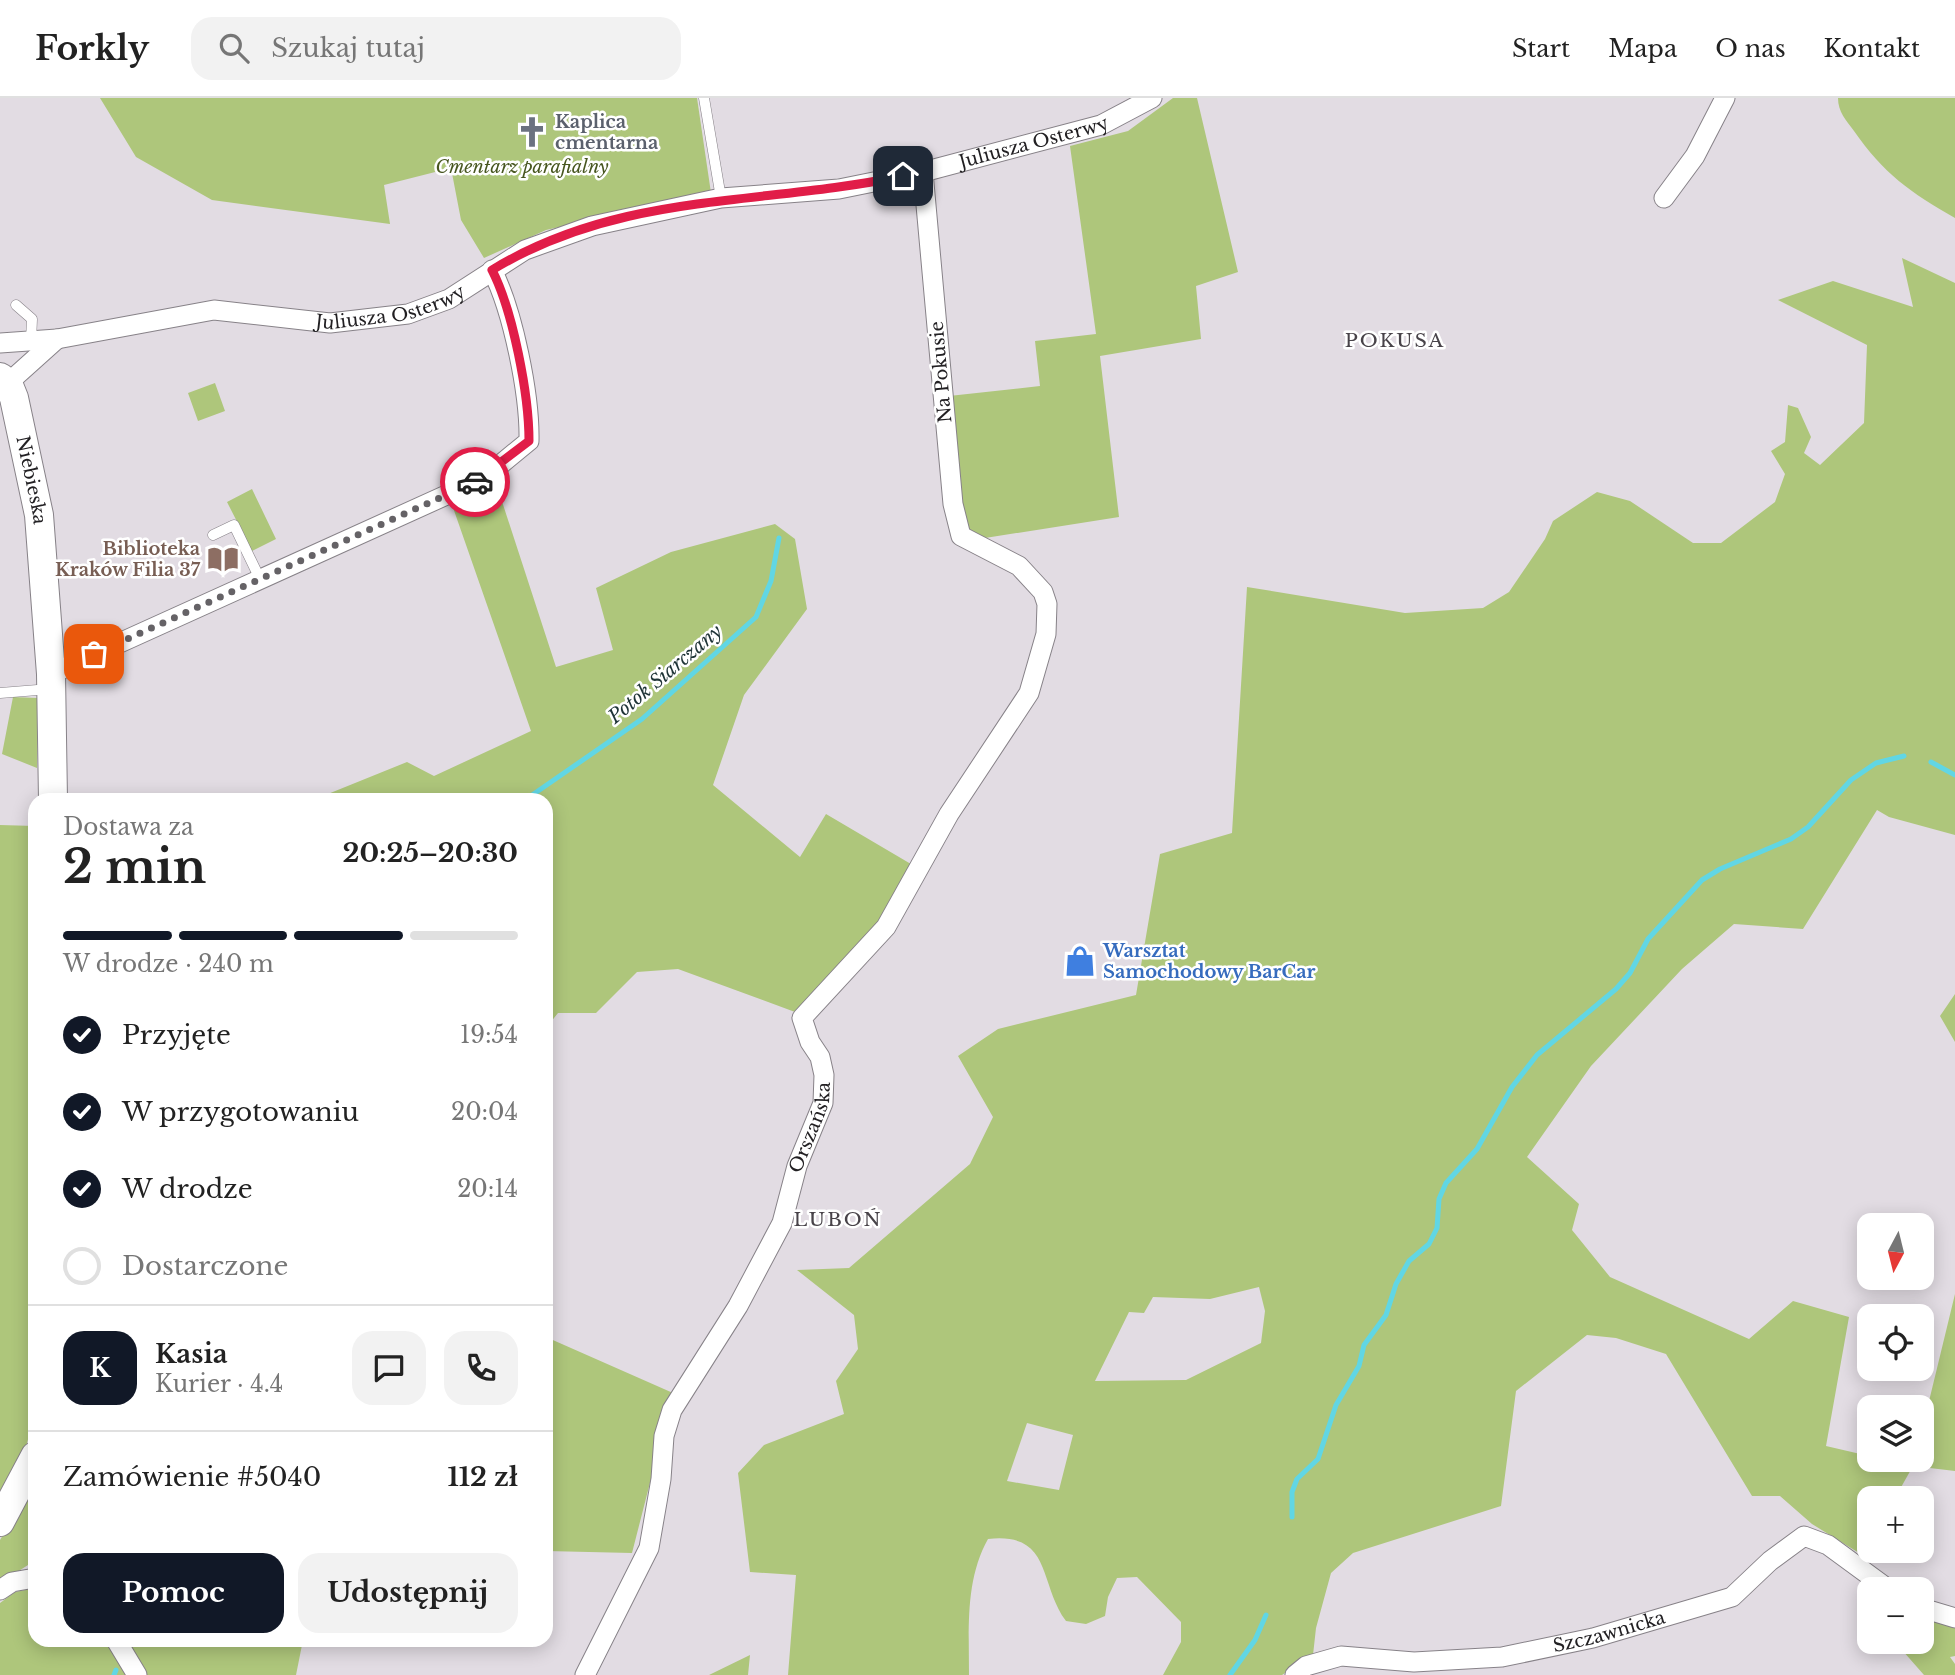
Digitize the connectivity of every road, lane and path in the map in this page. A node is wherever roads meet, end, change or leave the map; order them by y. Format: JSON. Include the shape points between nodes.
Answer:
{"nodes":[{"id":1,"x":704,"y":98,"type":"edge"},
{"id":2,"x":1152,"y":98,"type":"edge"},
{"id":3,"x":1725,"y":98,"type":"edge"},
{"id":4,"x":923,"y":172,"type":"junction"},
{"id":5,"x":720,"y":198,"type":"junction"},
{"id":6,"x":1664,"y":198,"type":"dead end"},
{"id":7,"x":492,"y":270,"type":"junction"},
{"id":8,"x":16,"y":305,"type":"dead end"},
{"id":9,"x":57,"y":339,"type":"junction"},
{"id":10,"x":31,"y":341,"type":"junction"},
{"id":11,"x":0,"y":343,"type":"edge"},
{"id":12,"x":4,"y":380,"type":"edge"},
{"id":13,"x":213,"y":535,"type":"dead end"},
{"id":14,"x":992,"y":555,"type":"joint"},
{"id":15,"x":260,"y":579,"type":"junction"},
{"id":16,"x":51,"y":681,"type":"junction"},
{"id":17,"x":0,"y":693,"type":"edge"},
{"id":18,"x":53,"y":793,"type":"edge"},
{"id":19,"x":28,"y":1469,"type":"edge"},
{"id":20,"x":0,"y":1522,"type":"edge"},
{"id":21,"x":1872,"y":1577,"type":"edge"},
{"id":22,"x":28,"y":1579,"type":"edge"},
{"id":23,"x":0,"y":1590,"type":"edge"},
{"id":24,"x":1934,"y":1612,"type":"edge"},
{"id":25,"x":1955,"y":1618,"type":"edge"},
{"id":26,"x":120,"y":1647,"type":"edge"},
{"id":27,"x":137,"y":1675,"type":"edge"},
{"id":28,"x":585,"y":1675,"type":"edge"},
{"id":29,"x":1295,"y":1675,"type":"edge"}],
"edges":[{"from":1,"to":5,"type":"lane"},
{"from":2,"to":4,"type":"street","name":"Juliusza Osterwy","via":[[1101,125]]},
{"from":3,"to":6,"type":"street","via":[[1695,156]]},
{"from":4,"to":5,"type":"street","name":"Juliusza Osterwy","via":[[839,189]]},
{"from":4,"to":14,"type":"street","name":"Na Pokusie","via":[[953,504],[961,536]]},
{"from":5,"to":7,"type":"street","name":"Juliusza Osterwy","via":[[628,216],[559,236]]},
{"from":7,"to":9,"type":"street","name":"Juliusza Osterwy","via":[[449,299],[408,314],[371,320],[330,323],[214,310]]},
{"from":7,"to":15,"type":"street","via":[[506,306],[529,416],[529,441],[484,478]]},
{"from":8,"to":10,"type":"lane","via":[[32,319]]},
{"from":9,"to":10,"type":"street","name":"Juliusza Osterwy"},
{"from":9,"to":12,"type":"street"},
{"from":10,"to":11,"type":"street","name":"Juliusza Osterwy"},
{"from":12,"to":16,"type":"street","name":"Niebieska","via":[[25,444],[39,515]]},
{"from":13,"to":15,"type":"lane","via":[[234,525]]},
{"from":14,"to":28,"type":"street","name":"Orszańska","via":[[1019,566],[1043,592],[1047,604],[1046,634],[1029,693],[950,814],[886,927],[802,1018],[820,1057],[823,1103],[797,1166],[782,1223],[738,1306],[672,1410],[664,1436],[649,1548]]},
{"from":15,"to":16,"type":"street"},
{"from":16,"to":17,"type":"lane"},
{"from":16,"to":18,"type":"street","name":"Niebieska"},
{"from":19,"to":20,"type":"street"},
{"from":21,"to":29,"type":"street","name":"Szczawnicka","via":[[1828,1545],[1804,1536],[1732,1597],[1593,1638],[1502,1657],[1414,1662],[1341,1656],[1306,1666]]},
{"from":22,"to":23,"type":"street"},
{"from":24,"to":25,"type":"street"},
{"from":26,"to":27,"type":"street"}]}
